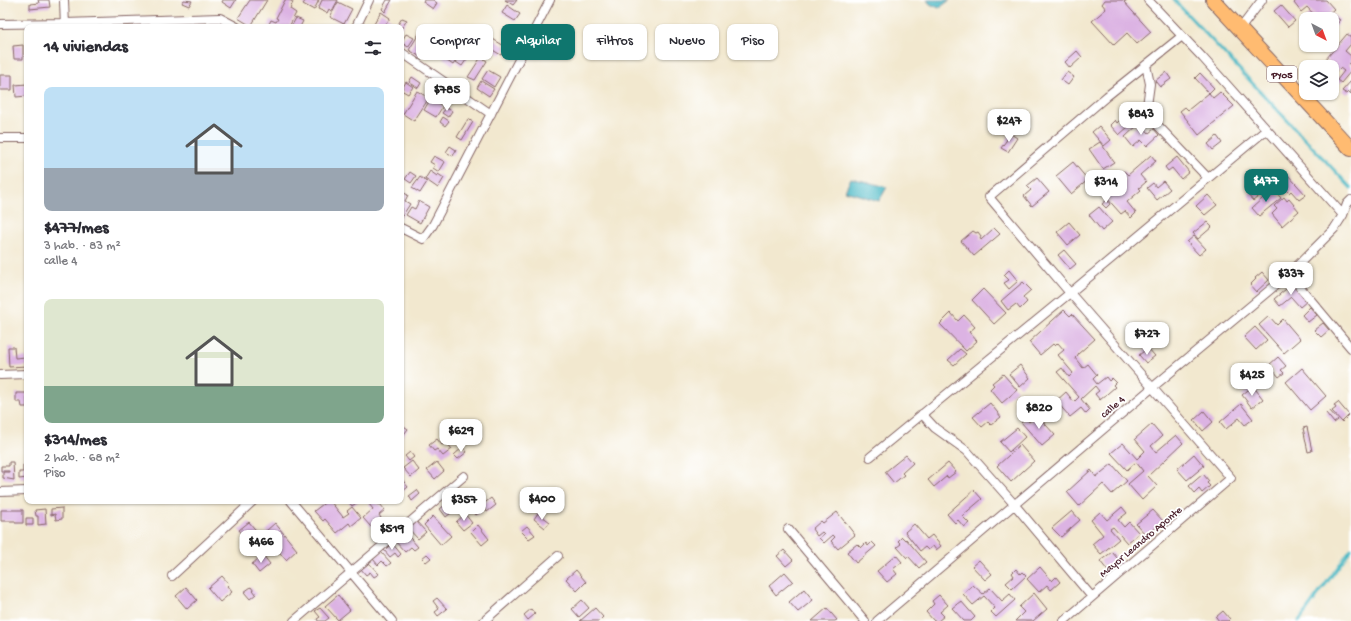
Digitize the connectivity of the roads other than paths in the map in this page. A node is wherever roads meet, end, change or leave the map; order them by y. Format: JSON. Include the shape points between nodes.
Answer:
{"nodes":[{"id":1,"x":64,"y":0,"type":"edge"},
{"id":2,"x":369,"y":0,"type":"edge"},
{"id":3,"x":550,"y":0,"type":"edge"},
{"id":4,"x":1148,"y":0,"type":"edge"},
{"id":5,"x":1213,"y":0,"type":"edge"},
{"id":6,"x":1262,"y":0,"type":"edge"},
{"id":7,"x":0,"y":24,"type":"edge"},
{"id":8,"x":24,"y":24,"type":"edge"},
{"id":9,"x":65,"y":24,"type":"edge"},
{"id":10,"x":87,"y":24,"type":"edge"},
{"id":11,"x":231,"y":24,"type":"edge"},
{"id":12,"x":360,"y":24,"type":"edge"},
{"id":13,"x":1240,"y":29,"type":"junction"},
{"id":14,"x":1182,"y":36,"type":"junction"},
{"id":15,"x":404,"y":54,"type":"edge"},
{"id":16,"x":1146,"y":65,"type":"junction"},
{"id":17,"x":491,"y":114,"type":"junction"},
{"id":18,"x":1266,"y":130,"type":"junction"},
{"id":19,"x":0,"y":138,"type":"edge"},
{"id":20,"x":24,"y":138,"type":"edge"},
{"id":21,"x":1351,"y":149,"type":"edge"},
{"id":22,"x":1208,"y":178,"type":"junction"},
{"id":23,"x":1349,"y":202,"type":"edge"},
{"id":24,"x":1343,"y":215,"type":"junction"},
{"id":25,"x":404,"y":230,"type":"edge"},
{"id":26,"x":1289,"y":274,"type":"junction"},
{"id":27,"x":1070,"y":293,"type":"junction"},
{"id":28,"x":1351,"y":348,"type":"edge"},
{"id":29,"x":24,"y":374,"type":"edge"},
{"id":30,"x":0,"y":375,"type":"edge"},
{"id":31,"x":1153,"y":387,"type":"junction"},
{"id":32,"x":922,"y":414,"type":"junction"},
{"id":33,"x":870,"y":457,"type":"dead end"},
{"id":34,"x":464,"y":476,"type":"dead end"},
{"id":35,"x":0,"y":492,"type":"edge"},
{"id":36,"x":24,"y":492,"type":"edge"},
{"id":37,"x":250,"y":504,"type":"edge"},
{"id":38,"x":294,"y":504,"type":"edge"},
{"id":39,"x":1014,"y":504,"type":"junction"},
{"id":40,"x":788,"y":529,"type":"dead end"},
{"id":41,"x":558,"y":556,"type":"dead end"},
{"id":42,"x":351,"y":572,"type":"junction"},
{"id":43,"x":172,"y":576,"type":"dead end"},
{"id":44,"x":1092,"y":597,"type":"junction"},
{"id":45,"x":294,"y":621,"type":"edge"},
{"id":46,"x":392,"y":621,"type":"edge"},
{"id":47,"x":484,"y":621,"type":"edge"},
{"id":48,"x":865,"y":621,"type":"edge"},
{"id":49,"x":877,"y":621,"type":"edge"},
{"id":50,"x":1064,"y":621,"type":"edge"}],
"edges":[{"from":1,"to":9,"type":"street"},
{"from":2,"to":12,"type":"street"},
{"from":3,"to":17,"type":"street"},
{"from":4,"to":14,"type":"street"},
{"from":5,"to":13,"type":"highway","number":"PY05"},
{"from":6,"to":13,"type":"street"},
{"from":7,"to":8,"type":"street"},
{"from":10,"to":11,"type":"street","via":[[220,18]]},
{"from":13,"to":21,"type":"highway","number":"PY05"},
{"from":14,"to":16,"type":"street"},
{"from":14,"to":18,"type":"street"},
{"from":15,"to":17,"type":"street"},
{"from":16,"to":22,"type":"street","via":[[1150,84],[1146,113]]},
{"from":16,"to":27,"type":"street","via":[[989,197]]},
{"from":17,"to":25,"type":"street","via":[[433,225],[423,239]]},
{"from":18,"to":22,"type":"street"},
{"from":18,"to":24,"type":"street"},
{"from":19,"to":20,"type":"street"},
{"from":22,"to":27,"type":"street"},
{"from":23,"to":24,"type":"street","name":"calle 4"},
{"from":24,"to":26,"type":"street","name":"calle 4","via":[[1334,229]]},
{"from":26,"to":28,"type":"street"},
{"from":26,"to":31,"type":"street","name":"calle 4"},
{"from":27,"to":31,"type":"street"},
{"from":27,"to":32,"type":"street"},
{"from":29,"to":30,"type":"street"},
{"from":31,"to":39,"type":"street","name":"calle 4"},
{"from":31,"to":44,"type":"street","name":"Mayor Leandro Aponte","via":[[1231,478]]},
{"from":32,"to":33,"type":"street"},
{"from":32,"to":39,"type":"street","via":[[935,428],[967,451]]},
{"from":34,"to":42,"type":"street"},
{"from":35,"to":36,"type":"street"},
{"from":37,"to":43,"type":"street"},
{"from":38,"to":42,"type":"street"},
{"from":39,"to":44,"type":"street"},
{"from":39,"to":49,"type":"street","name":"calle 4"},
{"from":40,"to":48,"type":"street"},
{"from":41,"to":47,"type":"street"},
{"from":42,"to":45,"type":"street"},
{"from":42,"to":46,"type":"street"},
{"from":44,"to":50,"type":"street","name":"Mayor Leandro Aponte"}]}
